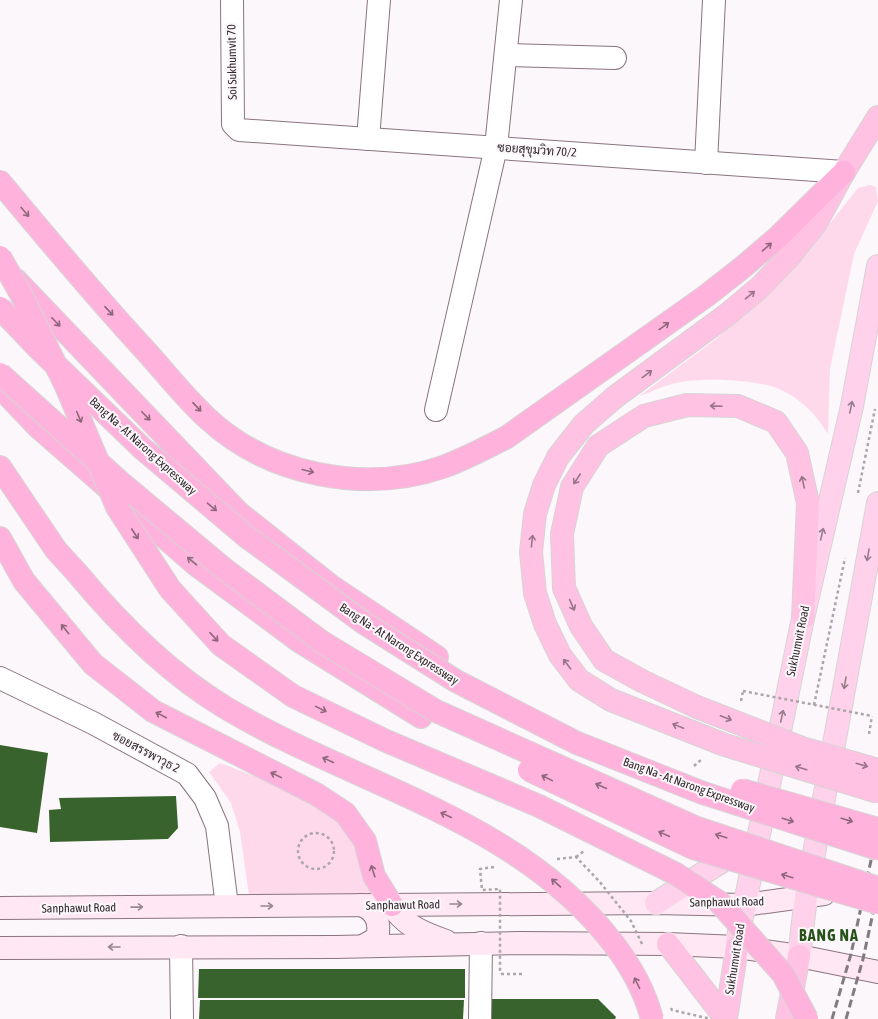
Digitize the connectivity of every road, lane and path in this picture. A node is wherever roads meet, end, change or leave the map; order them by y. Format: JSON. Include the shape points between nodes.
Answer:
{"nodes":[{"id":1,"x":232,"y":0,"type":"edge"},
{"id":2,"x":379,"y":0,"type":"edge"},
{"id":3,"x":512,"y":0,"type":"edge"},
{"id":4,"x":714,"y":0,"type":"edge"},
{"id":5,"x":506,"y":55,"type":"junction"},
{"id":6,"x":614,"y":58,"type":"dead end"},
{"id":7,"x":878,"y":117,"type":"edge"},
{"id":8,"x":233,"y":124,"type":"joint"},
{"id":9,"x":368,"y":139,"type":"junction"},
{"id":10,"x":496,"y":147,"type":"junction"},
{"id":11,"x":706,"y":163,"type":"junction"},
{"id":12,"x":844,"y":172,"type":"junction"},
{"id":13,"x":0,"y":182,"type":"edge"},
{"id":14,"x":0,"y":256,"type":"edge"},
{"id":15,"x":0,"y":263,"type":"edge"},
{"id":16,"x":878,"y":266,"type":"edge"},
{"id":17,"x":0,"y":308,"type":"edge"},
{"id":18,"x":0,"y":374,"type":"edge"},
{"id":19,"x":0,"y":387,"type":"edge"},
{"id":20,"x":436,"y":410,"type":"dead end"},
{"id":21,"x":0,"y":467,"type":"edge"},
{"id":22,"x":878,"y":503,"type":"edge"},
{"id":23,"x":0,"y":538,"type":"edge"},
{"id":24,"x":802,"y":618,"type":"junction"},
{"id":25,"x":0,"y":678,"type":"edge"},
{"id":26,"x":743,"y":691,"type":"dead end"},
{"id":27,"x":869,"y":734,"type":"dead end"},
{"id":28,"x":878,"y":770,"type":"edge"},
{"id":29,"x":878,"y":792,"type":"edge"},
{"id":30,"x":878,"y":829,"type":"edge"},
{"id":31,"x":757,"y":839,"type":"junction"},
{"id":32,"x":878,"y":849,"type":"edge"},
{"id":33,"x":298,"y":852,"type":"joint"},
{"id":34,"x":480,"y":869,"type":"dead end"},
{"id":35,"x":878,"y":884,"type":"edge"},
{"id":36,"x":878,"y":888,"type":"edge"},
{"id":37,"x":806,"y":897,"type":"junction"},
{"id":38,"x":656,"y":903,"type":"junction"},
{"id":39,"x":878,"y":903,"type":"edge"},
{"id":40,"x":361,"y":905,"type":"junction"},
{"id":41,"x":392,"y":905,"type":"junction"},
{"id":42,"x":744,"y":905,"type":"junction"},
{"id":43,"x":227,"y":906,"type":"junction"},
{"id":44,"x":0,"y":908,"type":"edge"},
{"id":45,"x":481,"y":943,"type":"junction"},
{"id":46,"x":453,"y":944,"type":"junction"},
{"id":47,"x":668,"y":944,"type":"junction"},
{"id":48,"x":181,"y":946,"type":"junction"},
{"id":49,"x":363,"y":946,"type":"junction"},
{"id":50,"x":736,"y":947,"type":"junction"},
{"id":51,"x":0,"y":948,"type":"edge"},
{"id":52,"x":799,"y":956,"type":"junction"},
{"id":53,"x":878,"y":972,"type":"edge"},
{"id":54,"x":523,"y":974,"type":"dead end"},
{"id":55,"x":182,"y":1019,"type":"edge"},
{"id":56,"x":480,"y":1019,"type":"edge"},
{"id":57,"x":652,"y":1019,"type":"edge"},
{"id":58,"x":726,"y":1019,"type":"edge"},
{"id":59,"x":787,"y":1019,"type":"edge"},
{"id":60,"x":807,"y":1019,"type":"edge"}],
"edges":[{"from":1,"to":8,"type":"street","name":"Soi Sukhumvit 70"},
{"from":2,"to":9,"type":"street"},
{"from":3,"to":5,"type":"street"},
{"from":4,"to":11,"type":"street"},
{"from":5,"to":6,"type":"street"},
{"from":5,"to":10,"type":"street"},
{"from":7,"to":12,"type":"highway"},
{"from":8,"to":9,"type":"street","name":"ซอยสุขุมวิท 70/2","via":[[239,130]]},
{"from":9,"to":10,"type":"street","name":"ซอยสุขุมวิท 70/2"},
{"from":10,"to":11,"type":"street","name":"ซอยสุขุมวิท 70/2"},
{"from":10,"to":20,"type":"street"},
{"from":11,"to":12,"type":"street","name":"ซอยสุขุมวิท 70/2"},
{"from":13,"to":12,"type":"highway","one_way":true,"via":[[104,306],[207,418],[242,444],[277,461],[325,475],[353,479],[382,479],[443,467],[513,433],[743,267],[777,238]]},
{"from":29,"to":12,"type":"highway","one_way":true,"bridge":true,"via":[[725,745],[611,700],[579,680],[560,655],[544,624],[535,593],[531,552],[535,514],[544,485],[558,457],[584,424],[615,397],[728,314],[759,288],[788,258],[816,223]]},
{"from":14,"to":60,"type":"highway","one_way":true,"bridge":true,"via":[[66,386],[117,506],[170,589],[221,645],[293,696],[384,740],[540,806],[676,874],[720,902],[783,974]]},
{"from":15,"to":30,"type":"highway","one_way":true,"bridge":true,"via":[[239,513],[331,586],[447,664],[579,730],[711,782]]},
{"from":24,"to":16,"type":"main road","name":"Sukhumvit Road","one_way":true,"via":[[852,406]]},
{"from":17,"to":32,"type":"highway","name":"Bang Na - At Narong Expressway","one_way":true,"bridge":true,"via":[[143,449],[247,537],[364,623],[456,681],[577,743],[703,793]]},
{"from":36,"to":18,"type":"highway","one_way":true,"bridge":true,"via":[[697,828],[436,711],[322,642],[222,568],[120,482]]},
{"from":39,"to":19,"type":"highway","one_way":true,"bridge":true,"via":[[693,848],[421,717],[299,641],[195,564],[38,427]]},
{"from":57,"to":21,"type":"highway","one_way":true,"bridge":true,"via":[[649,1006],[626,961],[594,919],[552,880],[506,848],[451,817],[296,745],[225,707],[151,652],[112,615],[56,550]]},
{"from":22,"to":37,"type":"main road","one_way":true},
{"from":41,"to":23,"type":"highway","one_way":true,"via":[[374,876],[365,841],[345,813],[316,794],[153,711],[93,664],[24,580]]},
{"from":24,"to":28,"type":"highway","one_way":true,"bridge":true,"via":[[808,502],[797,454],[776,422],[738,406],[687,405],[644,416],[598,446],[572,487],[562,534],[564,588],[581,626],[604,660],[697,707],[802,748]]},
{"from":31,"to":24,"type":"main road","name":"Sukhumvit Road","one_way":true},
{"from":25,"to":43,"type":"street","name":"ซอยสรรพาวุธ 2","via":[[93,723],[186,774],[206,798],[217,826]]},
{"from":26,"to":27,"type":"path","bridge":true,"via":[[872,716]]},
{"from":31,"to":38,"type":"main road"},
{"from":31,"to":42,"type":"main road","name":"Sukhumvit Road"},
{"from":33,"to":33,"type":"path","via":[[302,840],[312,833],[319,833],[330,839],[335,852],[331,864],[321,870],[314,870],[303,864]]},
{"from":34,"to":54,"type":"path","bridge":true,"via":[[482,890],[500,889],[500,974]]},
{"from":35,"to":37,"type":"main road","name":"Sanphawut Road"},
{"from":37,"to":42,"type":"main road","name":"Sanphawut Road"},
{"from":37,"to":52,"type":"main road"},
{"from":41,"to":38,"type":"main road","name":"Sanphawut Road","one_way":true},
{"from":38,"to":42,"type":"main road","name":"Sanphawut Road"},
{"from":40,"to":41,"type":"main road","name":"Sanphawut Road"},
{"from":43,"to":40,"type":"main road","name":"Sanphawut Road","one_way":true},
{"from":40,"to":49,"type":"main road","via":[[369,908],[377,919],[379,929],[377,938]]},
{"from":41,"to":46,"type":"main road","via":[[399,915],[419,930]]},
{"from":42,"to":50,"type":"main road","name":"Sukhumvit Road"},
{"from":44,"to":43,"type":"main road","name":"Sanphawut Road","one_way":true},
{"from":45,"to":46,"type":"main road"},
{"from":45,"to":47,"type":"main road"},
{"from":45,"to":56,"type":"street"},
{"from":46,"to":49,"type":"main road"},
{"from":47,"to":50,"type":"main road"},
{"from":47,"to":58,"type":"highway"},
{"from":48,"to":49,"type":"main road"},
{"from":48,"to":51,"type":"main road","one_way":true},
{"from":48,"to":55,"type":"street"},
{"from":50,"to":52,"type":"main road"},
{"from":50,"to":58,"type":"highway","name":"Sukhumvit Road"},
{"from":52,"to":53,"type":"main road"},
{"from":52,"to":59,"type":"highway"}]}
